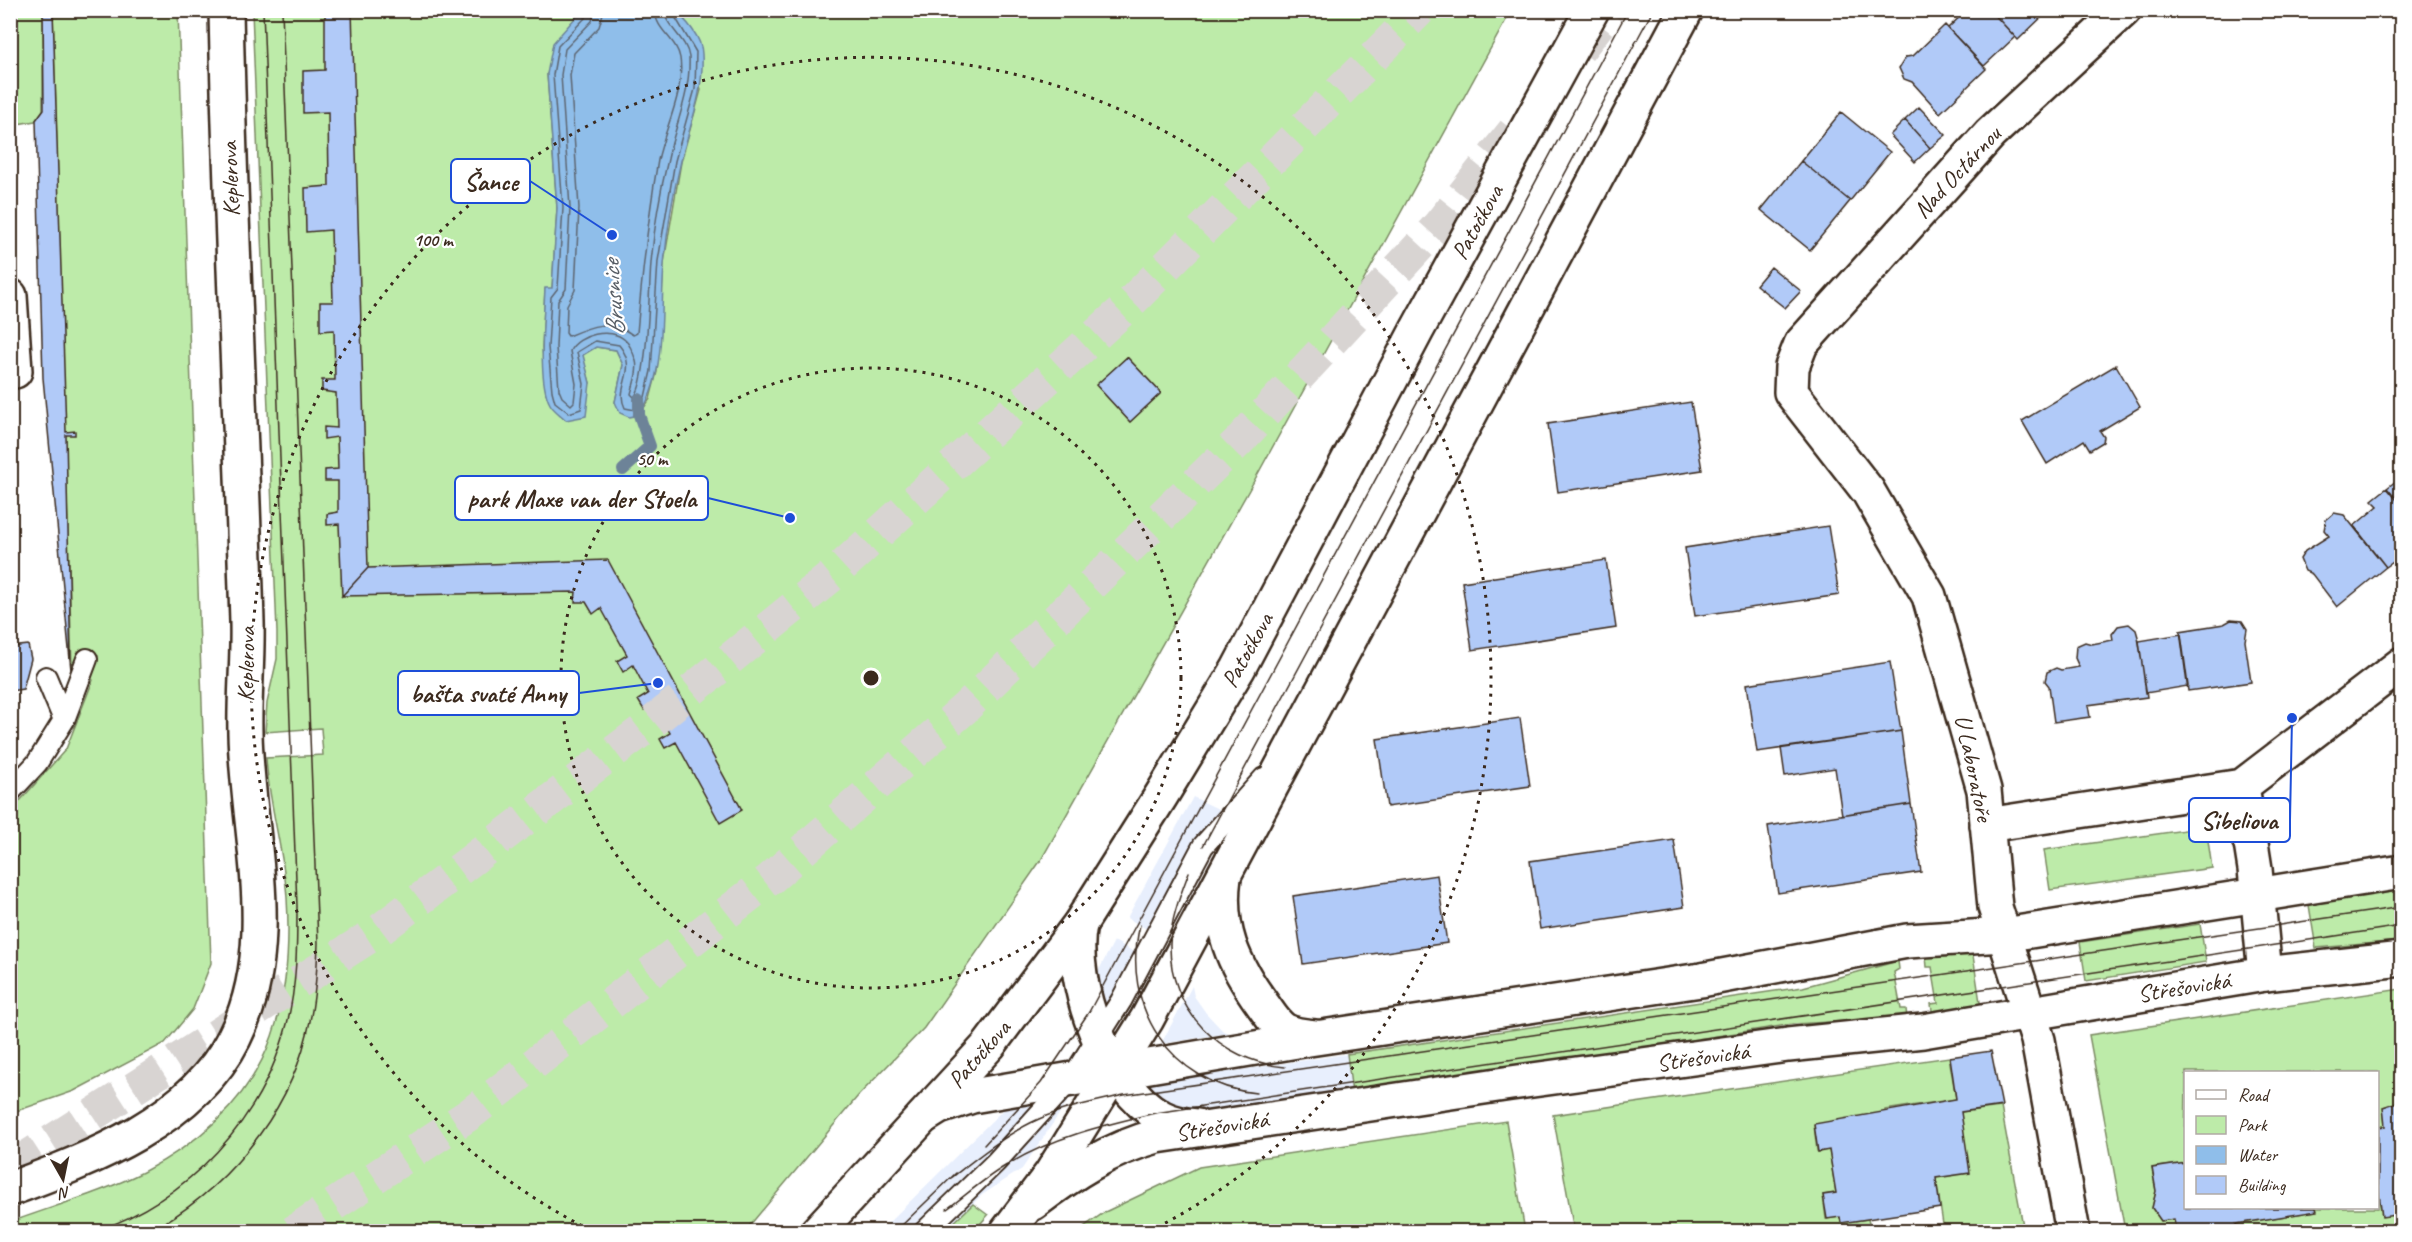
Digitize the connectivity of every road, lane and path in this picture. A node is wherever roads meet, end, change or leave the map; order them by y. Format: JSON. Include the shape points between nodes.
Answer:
{"nodes":[{"id":1,"x":226,"y":10,"type":"edge"},
{"id":2,"x":1592,"y":10,"type":"edge"},
{"id":3,"x":1686,"y":10,"type":"edge"},
{"id":4,"x":2124,"y":10,"type":"edge"},
{"id":5,"x":10,"y":296,"type":"edge"},
{"id":6,"x":1801,"y":344,"type":"joint"},
{"id":7,"x":15,"y":371,"type":"dead end"},
{"id":8,"x":87,"y":659,"type":"dead end"},
{"id":9,"x":2402,"y":664,"type":"edge"},
{"id":10,"x":46,"y":678,"type":"dead end"},
{"id":11,"x":64,"y":720,"type":"junction"},
{"id":12,"x":1296,"y":743,"type":"junction"},
{"id":13,"x":2242,"y":786,"type":"junction"},
{"id":14,"x":10,"y":792,"type":"edge"},
{"id":15,"x":1987,"y":825,"type":"junction"},
{"id":16,"x":2402,"y":872,"type":"edge"},
{"id":17,"x":1224,"y":877,"type":"junction"},
{"id":18,"x":2258,"y":896,"type":"junction"},
{"id":19,"x":1080,"y":924,"type":"junction"},
{"id":20,"x":2004,"y":935,"type":"junction"},
{"id":21,"x":2402,"y":959,"type":"edge"},
{"id":22,"x":2265,"y":974,"type":"junction"},
{"id":23,"x":2029,"y":1011,"type":"junction"},
{"id":24,"x":1100,"y":1038,"type":"junction"},
{"id":25,"x":1316,"y":1038,"type":"junction"},
{"id":26,"x":1117,"y":1071,"type":"junction"},
{"id":27,"x":1072,"y":1078,"type":"junction"},
{"id":28,"x":921,"y":1118,"type":"junction"},
{"id":29,"x":1213,"y":1127,"type":"junction"},
{"id":30,"x":10,"y":1189,"type":"edge"},
{"id":31,"x":1016,"y":1221,"type":"edge"},
{"id":32,"x":817,"y":1232,"type":"edge"},
{"id":33,"x":924,"y":1232,"type":"edge"},
{"id":34,"x":2073,"y":1232,"type":"edge"}],
"edges":[{"from":1,"to":30,"type":"street","name":"Keplerova","via":[[247,626],[244,734],[259,915],[253,985],[235,1038],[217,1068],[190,1096],[158,1119],[83,1160]]},
{"from":2,"to":19,"type":"street","name":"Patočkova","via":[[1238,669]]},
{"from":3,"to":12,"type":"street"},
{"from":4,"to":6,"type":"street","name":"Nad Octárnou","via":[[1990,134]]},
{"from":5,"to":7,"type":"street"},
{"from":6,"to":15,"type":"street","name":"U Laboratoře","via":[[1792,367],[1791,392],[1868,491],[1929,596],[1984,790]]},
{"from":8,"to":11,"type":"lane"},
{"from":9,"to":13,"type":"street"},
{"from":10,"to":11,"type":"lane"},
{"from":11,"to":14,"type":"lane","via":[[37,763]]},
{"from":12,"to":17,"type":"street"},
{"from":12,"to":24,"type":"lane","via":[[1203,846]]},
{"from":13,"to":15,"type":"street"},
{"from":13,"to":18,"type":"street"},
{"from":15,"to":20,"type":"street","name":"U Laboratoře","via":[[1995,907]]},
{"from":16,"to":18,"type":"street"},
{"from":17,"to":25,"type":"street","via":[[1222,919],[1236,964],[1281,1029]]},
{"from":17,"to":26,"type":"street"},
{"from":18,"to":20,"type":"street"},
{"from":18,"to":22,"type":"street"},
{"from":19,"to":24,"type":"street","via":[[1077,967]]},
{"from":19,"to":28,"type":"street","name":"Patočkova","via":[[989,1045]]},
{"from":20,"to":23,"type":"street","name":"U Laboratoře"},
{"from":20,"to":25,"type":"street","via":[[1907,941],[1701,980]]},
{"from":21,"to":22,"type":"street","name":"Střešovická"},
{"from":22,"to":23,"type":"street","name":"Střešovická"},
{"from":23,"to":29,"type":"street","name":"Střešovická","via":[[1923,1031],[1788,1045]]},
{"from":23,"to":34,"type":"street","name":"U Laboratoře","via":[[2038,1040]]},
{"from":24,"to":26,"type":"street"},
{"from":24,"to":27,"type":"lane"},
{"from":25,"to":26,"type":"street"},
{"from":26,"to":27,"type":"street"},
{"from":26,"to":29,"type":"street","via":[[1140,1101],[1161,1117],[1184,1125]]},
{"from":26,"to":31,"type":"street"},
{"from":27,"to":28,"type":"street","via":[[972,1096]]},
{"from":27,"to":33,"type":"lane","via":[[1037,1120]]},
{"from":28,"to":32,"type":"street","name":"Patočkova"},
{"from":29,"to":31,"type":"street","name":"Střešovická","via":[[1157,1136],[1113,1150],[1061,1182]]}]}
